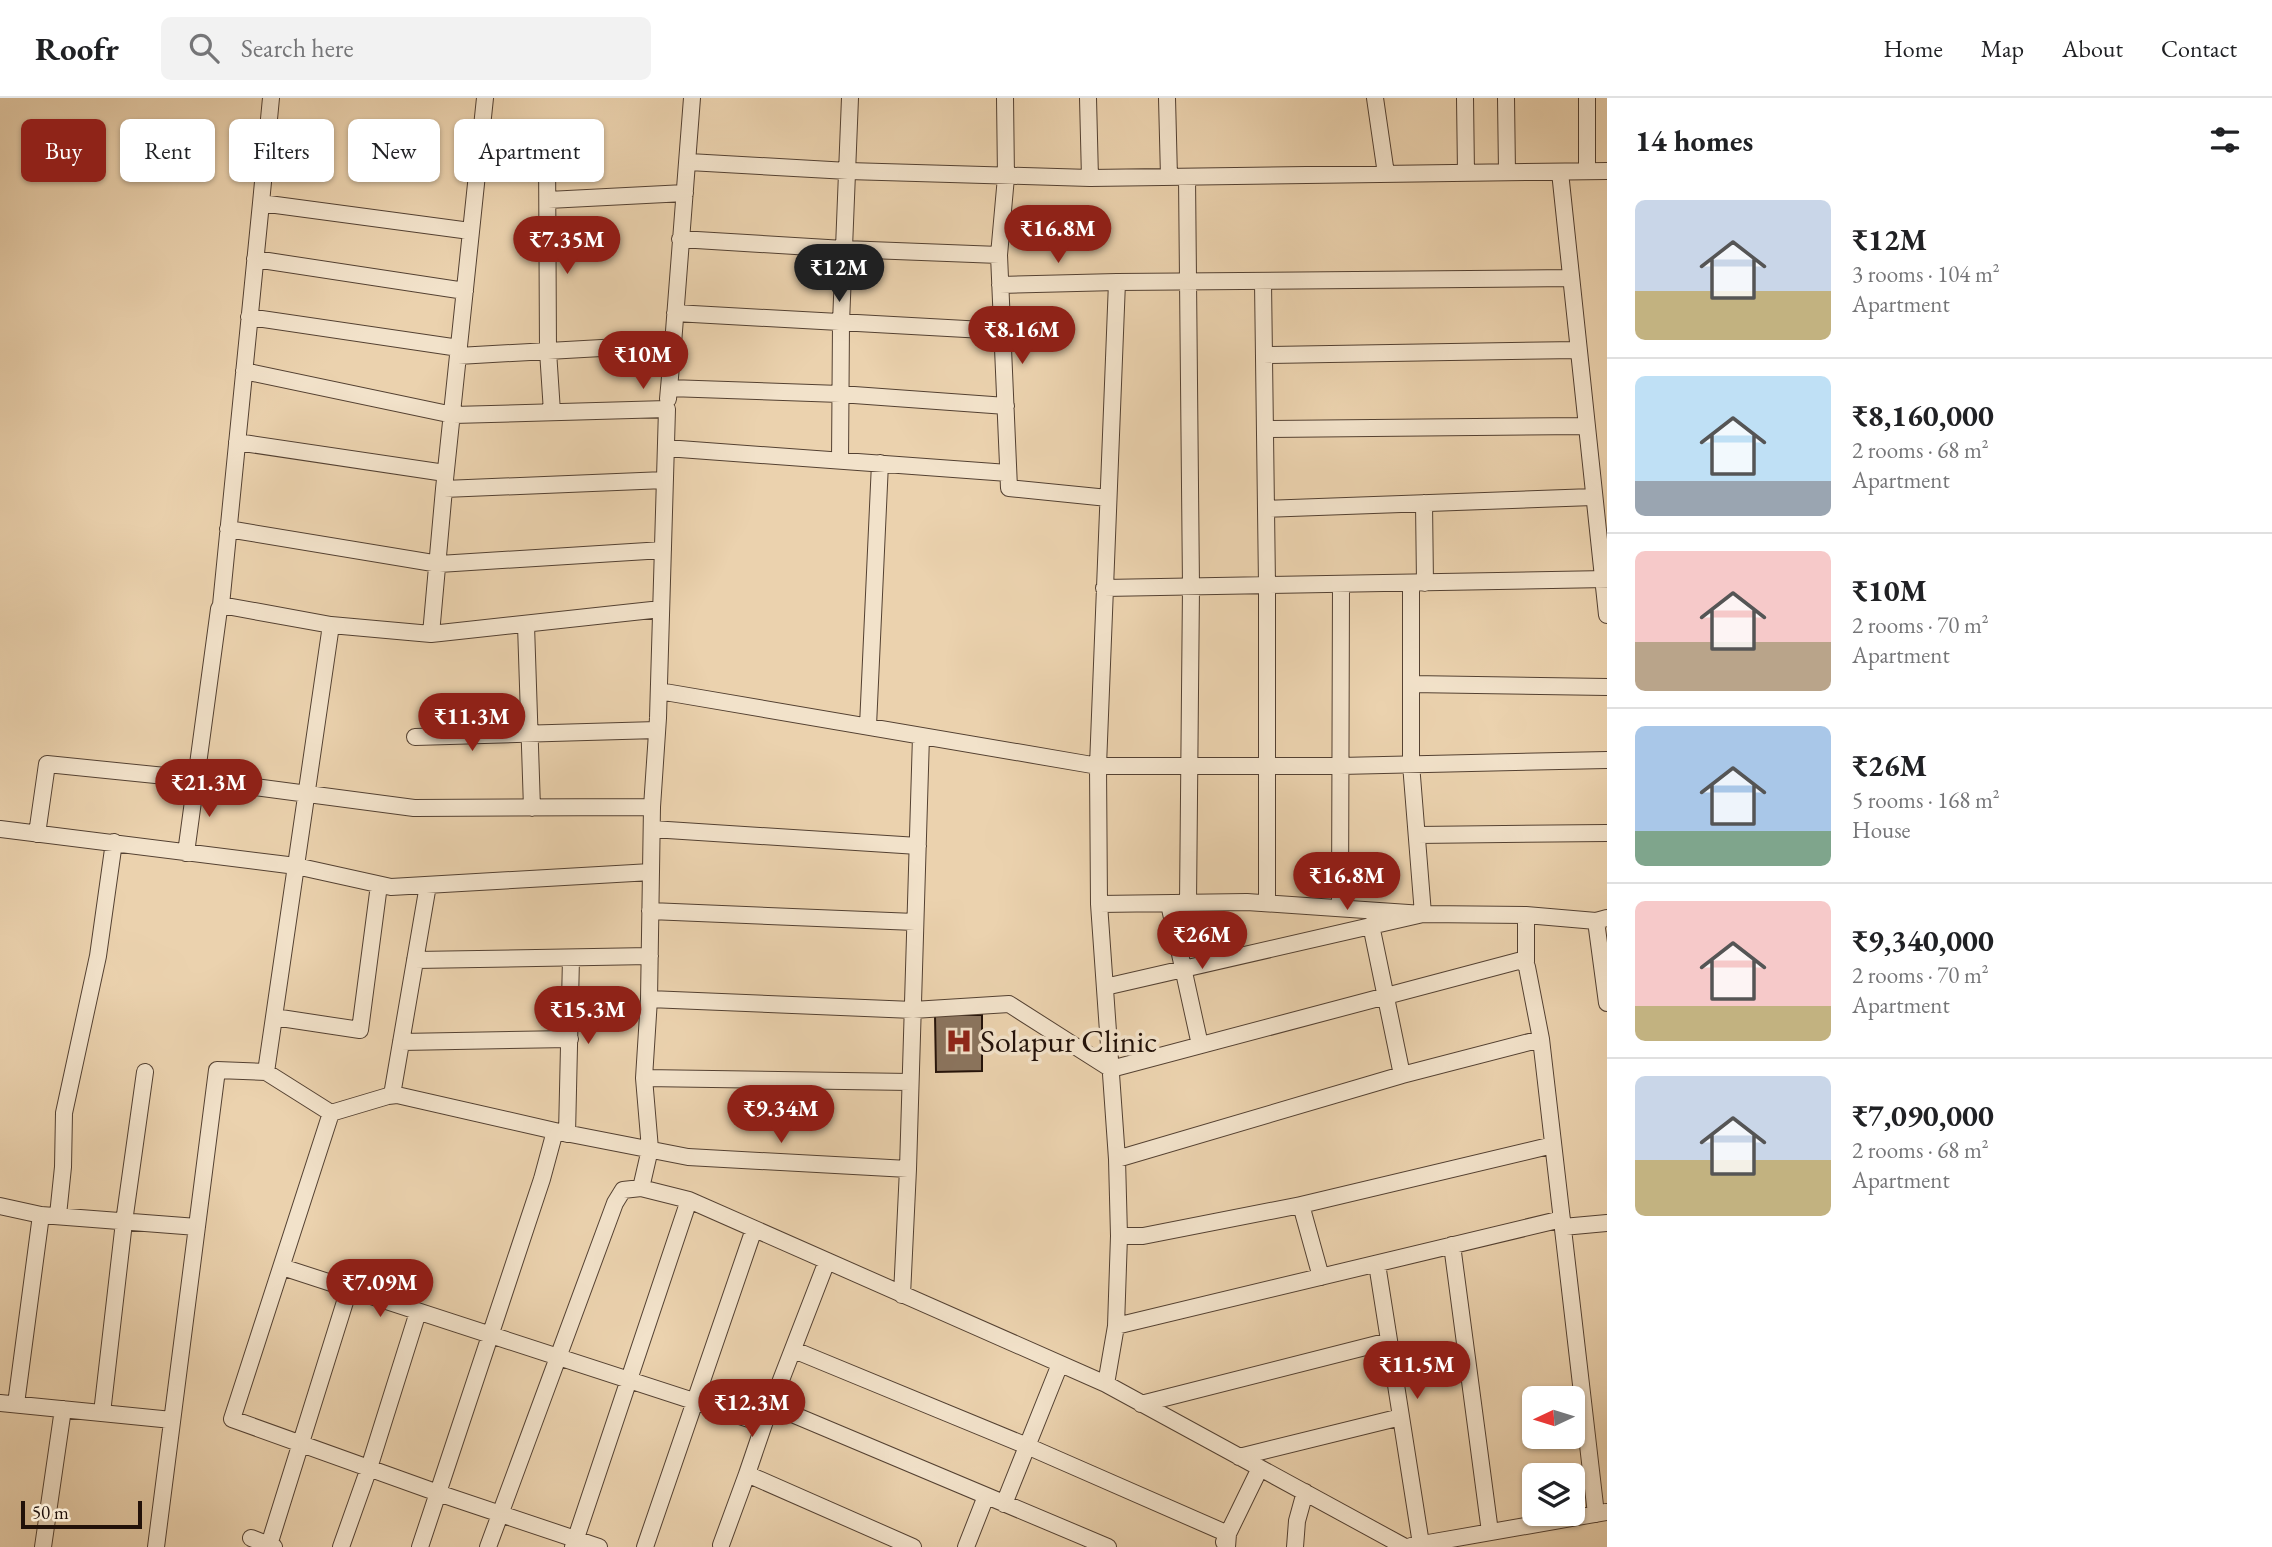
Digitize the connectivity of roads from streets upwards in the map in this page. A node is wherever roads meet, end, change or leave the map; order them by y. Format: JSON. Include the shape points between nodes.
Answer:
{"nodes":[{"id":1,"x":271,"y":98,"type":"edge"},
{"id":2,"x":485,"y":98,"type":"edge"},
{"id":3,"x":692,"y":98,"type":"edge"},
{"id":4,"x":850,"y":98,"type":"edge"},
{"id":5,"x":1005,"y":98,"type":"edge"},
{"id":6,"x":1088,"y":98,"type":"edge"},
{"id":7,"x":1167,"y":98,"type":"edge"},
{"id":8,"x":1375,"y":98,"type":"edge"},
{"id":9,"x":1465,"y":98,"type":"edge"},
{"id":10,"x":1506,"y":98,"type":"edge"},
{"id":11,"x":1587,"y":98,"type":"edge"},
{"id":12,"x":689,"y":162,"type":"junction"},
{"id":13,"x":848,"y":171,"type":"junction"},
{"id":14,"x":1587,"y":171,"type":"junction"},
{"id":15,"x":1607,"y":171,"type":"edge"},
{"id":16,"x":1507,"y":172,"type":"junction"},
{"id":17,"x":1560,"y":172,"type":"junction"},
{"id":18,"x":1466,"y":173,"type":"junction"},
{"id":19,"x":1386,"y":174,"type":"junction"},
{"id":20,"x":1006,"y":177,"type":"junction"},
{"id":21,"x":1169,"y":177,"type":"junction"},
{"id":22,"x":1187,"y":177,"type":"junction"},
{"id":23,"x":1090,"y":178,"type":"junction"},
{"id":24,"x":548,"y":182,"type":"edge"},
{"id":25,"x":685,"y":193,"type":"junction"},
{"id":26,"x":548,"y":200,"type":"junction"},
{"id":27,"x":261,"y":203,"type":"junction"},
{"id":28,"x":470,"y":231,"type":"junction"},
{"id":29,"x":680,"y":239,"type":"junction"},
{"id":30,"x":844,"y":249,"type":"junction"},
{"id":31,"x":999,"y":255,"type":"junction"},
{"id":32,"x":255,"y":259,"type":"junction"},
{"id":33,"x":1571,"y":278,"type":"junction"},
{"id":34,"x":1117,"y":282,"type":"junction"},
{"id":35,"x":1263,"y":282,"type":"junction"},
{"id":36,"x":1188,"y":283,"type":"junction"},
{"id":37,"x":1000,"y":285,"type":"junction"},
{"id":38,"x":465,"y":291,"type":"junction"},
{"id":39,"x":675,"y":313,"type":"junction"},
{"id":40,"x":249,"y":317,"type":"junction"},
{"id":41,"x":841,"y":323,"type":"junction"},
{"id":42,"x":1002,"y":331,"type":"junction"},
{"id":43,"x":673,"y":344,"type":"junction"},
{"id":44,"x":1578,"y":350,"type":"junction"},
{"id":45,"x":548,"y":351,"type":"junction"},
{"id":46,"x":459,"y":352,"type":"junction"},
{"id":47,"x":1264,"y":355,"type":"junction"},
{"id":48,"x":244,"y":371,"type":"junction"},
{"id":49,"x":669,"y":388,"type":"junction"},
{"id":50,"x":840,"y":394,"type":"junction"},
{"id":51,"x":1006,"y":407,"type":"junction"},
{"id":52,"x":667,"y":409,"type":"junction"},
{"id":53,"x":552,"y":412,"type":"junction"},
{"id":54,"x":453,"y":415,"type":"junction"},
{"id":55,"x":1586,"y":426,"type":"junction"},
{"id":56,"x":1265,"y":429,"type":"junction"},
{"id":57,"x":237,"y":442,"type":"junction"},
{"id":58,"x":666,"y":447,"type":"junction"},
{"id":59,"x":840,"y":460,"type":"junction"},
{"id":60,"x":880,"y":463,"type":"junction"},
{"id":61,"x":1008,"y":473,"type":"junction"},
{"id":62,"x":665,"y":480,"type":"junction"},
{"id":63,"x":444,"y":481,"type":"junction"},
{"id":64,"x":1108,"y":498,"type":"junction"},
{"id":65,"x":1593,"y":498,"type":"junction"},
{"id":66,"x":1424,"y":503,"type":"junction"},
{"id":67,"x":1266,"y":509,"type":"junction"},
{"id":68,"x":228,"y":529,"type":"junction"},
{"id":69,"x":663,"y":550,"type":"junction"},
{"id":70,"x":439,"y":564,"type":"junction"},
{"id":71,"x":1604,"y":579,"type":"edge"},
{"id":72,"x":1418,"y":583,"type":"junction"},
{"id":73,"x":1341,"y":584,"type":"junction"},
{"id":74,"x":1267,"y":585,"type":"junction"},
{"id":75,"x":1191,"y":587,"type":"junction"},
{"id":76,"x":1104,"y":588,"type":"junction"},
{"id":77,"x":221,"y":605,"type":"junction"},
{"id":78,"x":661,"y":609,"type":"junction"},
{"id":79,"x":1607,"y":615,"type":"edge"},
{"id":80,"x":331,"y":625,"type":"junction"},
{"id":81,"x":526,"y":625,"type":"junction"},
{"id":82,"x":431,"y":634,"type":"junction"},
{"id":83,"x":1411,"y":684,"type":"junction"},
{"id":84,"x":1607,"y":687,"type":"edge"},
{"id":85,"x":659,"y":691,"type":"junction"},
{"id":86,"x":868,"y":726,"type":"junction"},
{"id":87,"x":657,"y":730,"type":"junction"},
{"id":88,"x":528,"y":732,"type":"junction"},
{"id":89,"x":921,"y":736,"type":"junction"},
{"id":90,"x":415,"y":737,"type":"dead end"},
{"id":91,"x":1607,"y":760,"type":"edge"},
{"id":92,"x":1411,"y":764,"type":"junction"},
{"id":93,"x":1190,"y":765,"type":"junction"},
{"id":94,"x":1098,"y":766,"type":"junction"},
{"id":95,"x":1267,"y":766,"type":"junction"},
{"id":96,"x":1340,"y":766,"type":"junction"},
{"id":97,"x":195,"y":779,"type":"junction"},
{"id":98,"x":306,"y":795,"type":"junction"},
{"id":99,"x":652,"y":807,"type":"junction"},
{"id":100,"x":531,"y":808,"type":"junction"},
{"id":101,"x":0,"y":829,"type":"edge"},
{"id":102,"x":652,"y":829,"type":"junction"},
{"id":103,"x":1607,"y":833,"type":"edge"},
{"id":104,"x":37,"y":834,"type":"junction"},
{"id":105,"x":1417,"y":835,"type":"junction"},
{"id":106,"x":114,"y":842,"type":"junction"},
{"id":107,"x":918,"y":846,"type":"junction"},
{"id":108,"x":186,"y":853,"type":"junction"},
{"id":109,"x":296,"y":866,"type":"junction"},
{"id":110,"x":651,"y":872,"type":"junction"},
{"id":111,"x":379,"y":885,"type":"junction"},
{"id":112,"x":428,"y":885,"type":"junction"},
{"id":113,"x":1188,"y":903,"type":"junction"},
{"id":114,"x":1268,"y":903,"type":"junction"},
{"id":115,"x":1099,"y":904,"type":"junction"},
{"id":116,"x":1169,"y":904,"type":"junction"},
{"id":117,"x":1340,"y":908,"type":"junction"},
{"id":118,"x":650,"y":911,"type":"junction"},
{"id":119,"x":1423,"y":914,"type":"junction"},
{"id":120,"x":1526,"y":915,"type":"junction"},
{"id":121,"x":1602,"y":919,"type":"edge"},
{"id":122,"x":915,"y":922,"type":"junction"},
{"id":123,"x":1371,"y":925,"type":"junction"},
{"id":124,"x":650,"y":956,"type":"junction"},
{"id":125,"x":570,"y":958,"type":"junction"},
{"id":126,"x":415,"y":960,"type":"junction"},
{"id":127,"x":1525,"y":962,"type":"junction"},
{"id":128,"x":1183,"y":968,"type":"junction"},
{"id":129,"x":1105,"y":987,"type":"junction"},
{"id":130,"x":1386,"y":997,"type":"junction"},
{"id":131,"x":649,"y":999,"type":"junction"},
{"id":132,"x":1607,"y":1003,"type":"edge"},
{"id":133,"x":913,"y":1010,"type":"junction"},
{"id":134,"x":274,"y":1017,"type":"junction"},
{"id":135,"x":570,"y":1039,"type":"junction"},
{"id":136,"x":1541,"y":1039,"type":"junction"},
{"id":137,"x":401,"y":1042,"type":"junction"},
{"id":138,"x":1200,"y":1045,"type":"junction"},
{"id":139,"x":1111,"y":1069,"type":"junction"},
{"id":140,"x":145,"y":1072,"type":"dead end"},
{"id":141,"x":266,"y":1072,"type":"junction"},
{"id":142,"x":1402,"y":1075,"type":"junction"},
{"id":143,"x":644,"y":1078,"type":"junction"},
{"id":144,"x":910,"y":1082,"type":"junction"},
{"id":145,"x":393,"y":1095,"type":"junction"},
{"id":146,"x":331,"y":1113,"type":"junction"},
{"id":147,"x":561,"y":1133,"type":"junction"},
{"id":148,"x":1553,"y":1145,"type":"junction"},
{"id":149,"x":650,"y":1149,"type":"junction"},
{"id":150,"x":1117,"y":1159,"type":"junction"},
{"id":151,"x":908,"y":1169,"type":"junction"},
{"id":152,"x":641,"y":1188,"type":"junction"},
{"id":153,"x":689,"y":1200,"type":"junction"},
{"id":154,"x":1301,"y":1205,"type":"junction"},
{"id":155,"x":0,"y":1206,"type":"edge"},
{"id":156,"x":41,"y":1215,"type":"junction"},
{"id":157,"x":58,"y":1215,"type":"junction"},
{"id":158,"x":124,"y":1222,"type":"junction"},
{"id":159,"x":1562,"y":1223,"type":"junction"},
{"id":160,"x":1607,"y":1223,"type":"edge"},
{"id":161,"x":197,"y":1227,"type":"junction"},
{"id":162,"x":754,"y":1229,"type":"junction"},
{"id":163,"x":1119,"y":1236,"type":"junction"},
{"id":164,"x":1452,"y":1245,"type":"junction"},
{"id":165,"x":827,"y":1261,"type":"junction"},
{"id":166,"x":1377,"y":1264,"type":"junction"},
{"id":167,"x":282,"y":1267,"type":"junction"},
{"id":168,"x":1321,"y":1277,"type":"junction"},
{"id":169,"x":349,"y":1289,"type":"junction"},
{"id":170,"x":902,"y":1295,"type":"junction"},
{"id":171,"x":418,"y":1312,"type":"junction"},
{"id":172,"x":1116,"y":1326,"type":"junction"},
{"id":173,"x":490,"y":1336,"type":"junction"},
{"id":174,"x":1389,"y":1341,"type":"junction"},
{"id":175,"x":794,"y":1350,"type":"junction"},
{"id":176,"x":557,"y":1357,"type":"junction"},
{"id":177,"x":1060,"y":1364,"type":"junction"},
{"id":178,"x":629,"y":1379,"type":"junction"},
{"id":179,"x":1106,"y":1384,"type":"junction"},
{"id":180,"x":695,"y":1401,"type":"junction"},
{"id":181,"x":8,"y":1403,"type":"edge"},
{"id":182,"x":1142,"y":1404,"type":"junction"},
{"id":183,"x":773,"y":1406,"type":"junction"},
{"id":184,"x":63,"y":1409,"type":"junction"},
{"id":185,"x":102,"y":1413,"type":"junction"},
{"id":186,"x":1401,"y":1417,"type":"junction"},
{"id":187,"x":172,"y":1420,"type":"junction"},
{"id":188,"x":764,"y":1424,"type":"junction"},
{"id":189,"x":300,"y":1443,"type":"junction"},
{"id":190,"x":1027,"y":1446,"type":"junction"},
{"id":191,"x":1239,"y":1457,"type":"junction"},
{"id":192,"x":369,"y":1468,"type":"junction"},
{"id":193,"x":1260,"y":1468,"type":"junction"},
{"id":194,"x":747,"y":1474,"type":"junction"},
{"id":195,"x":1305,"y":1492,"type":"junction"},
{"id":196,"x":438,"y":1493,"type":"junction"},
{"id":197,"x":986,"y":1496,"type":"junction"},
{"id":198,"x":1004,"y":1504,"type":"junction"},
{"id":199,"x":501,"y":1513,"type":"junction"},
{"id":200,"x":1602,"y":1513,"type":"edge"},
{"id":201,"x":1490,"y":1532,"type":"junction"},
{"id":202,"x":251,"y":1538,"type":"dead end"},
{"id":203,"x":575,"y":1543,"type":"edge"},
{"id":204,"x":1225,"y":1543,"type":"edge"},
{"id":205,"x":272,"y":1546,"type":"edge"},
{"id":206,"x":722,"y":1546,"type":"edge"},
{"id":207,"x":1410,"y":1546,"type":"edge"},
{"id":208,"x":43,"y":1547,"type":"edge"},
{"id":209,"x":156,"y":1547,"type":"edge"},
{"id":210,"x":341,"y":1547,"type":"edge"},
{"id":211,"x":420,"y":1547,"type":"edge"},
{"id":212,"x":488,"y":1547,"type":"edge"},
{"id":213,"x":599,"y":1547,"type":"edge"},
{"id":214,"x":645,"y":1547,"type":"edge"},
{"id":215,"x":913,"y":1547,"type":"edge"},
{"id":216,"x":966,"y":1547,"type":"edge"},
{"id":217,"x":1108,"y":1547,"type":"edge"},
{"id":218,"x":1295,"y":1547,"type":"edge"}],
"edges":[{"from":1,"to":27,"type":"street"},
{"from":2,"to":28,"type":"street"},
{"from":3,"to":12,"type":"street"},
{"from":4,"to":13,"type":"street"},
{"from":5,"to":20,"type":"street"},
{"from":6,"to":23,"type":"street"},
{"from":7,"to":21,"type":"street"},
{"from":8,"to":19,"type":"street"},
{"from":9,"to":18,"type":"street"},
{"from":10,"to":16,"type":"street"},
{"from":11,"to":14,"type":"street"},
{"from":12,"to":13,"type":"street"},
{"from":12,"to":25,"type":"street"},
{"from":13,"to":20,"type":"street"},
{"from":13,"to":30,"type":"street"},
{"from":14,"to":15,"type":"street"},
{"from":14,"to":17,"type":"street"},
{"from":16,"to":17,"type":"street"},
{"from":16,"to":18,"type":"street"},
{"from":17,"to":33,"type":"street"},
{"from":18,"to":19,"type":"street"},
{"from":19,"to":22,"type":"street"},
{"from":20,"to":23,"type":"street"},
{"from":20,"to":31,"type":"street"},
{"from":21,"to":22,"type":"street"},
{"from":21,"to":23,"type":"street"},
{"from":22,"to":36,"type":"street"},
{"from":24,"to":26,"type":"street"},
{"from":25,"to":26,"type":"street"},
{"from":25,"to":29,"type":"street"},
{"from":26,"to":45,"type":"street"},
{"from":27,"to":28,"type":"street"},
{"from":27,"to":32,"type":"street"},
{"from":28,"to":38,"type":"street"},
{"from":29,"to":30,"type":"street"},
{"from":29,"to":39,"type":"street"},
{"from":30,"to":31,"type":"street"},
{"from":30,"to":41,"type":"street"},
{"from":31,"to":37,"type":"street"},
{"from":32,"to":38,"type":"street"},
{"from":32,"to":40,"type":"street"},
{"from":33,"to":35,"type":"street"},
{"from":33,"to":44,"type":"street"},
{"from":34,"to":36,"type":"street"},
{"from":34,"to":37,"type":"street"},
{"from":34,"to":64,"type":"street"},
{"from":35,"to":36,"type":"street"},
{"from":35,"to":47,"type":"street"},
{"from":36,"to":75,"type":"street"},
{"from":37,"to":42,"type":"street"},
{"from":38,"to":46,"type":"street"},
{"from":39,"to":41,"type":"street"},
{"from":39,"to":43,"type":"street"},
{"from":40,"to":46,"type":"street"},
{"from":40,"to":48,"type":"street"},
{"from":41,"to":42,"type":"street"},
{"from":41,"to":50,"type":"street"},
{"from":42,"to":51,"type":"street"},
{"from":43,"to":45,"type":"street"},
{"from":43,"to":49,"type":"street"},
{"from":44,"to":47,"type":"street"},
{"from":44,"to":55,"type":"street"},
{"from":45,"to":46,"type":"street"},
{"from":45,"to":53,"type":"street"},
{"from":46,"to":54,"type":"street"},
{"from":47,"to":56,"type":"street"},
{"from":48,"to":54,"type":"street"},
{"from":48,"to":57,"type":"street"},
{"from":49,"to":50,"type":"street"},
{"from":49,"to":52,"type":"street"},
{"from":50,"to":51,"type":"street"},
{"from":50,"to":59,"type":"street"},
{"from":51,"to":61,"type":"street"},
{"from":52,"to":53,"type":"street"},
{"from":52,"to":58,"type":"street"},
{"from":53,"to":54,"type":"street"},
{"from":54,"to":63,"type":"street"},
{"from":55,"to":56,"type":"street"},
{"from":55,"to":65,"type":"street"},
{"from":56,"to":67,"type":"street"},
{"from":57,"to":63,"type":"street"},
{"from":57,"to":68,"type":"street"},
{"from":58,"to":59,"type":"street"},
{"from":58,"to":62,"type":"street"},
{"from":59,"to":60,"type":"street"},
{"from":60,"to":61,"type":"street"},
{"from":60,"to":86,"type":"street"},
{"from":61,"to":64,"type":"street","via":[[1009,488]]},
{"from":62,"to":63,"type":"street"},
{"from":62,"to":69,"type":"street"},
{"from":63,"to":70,"type":"street"},
{"from":64,"to":76,"type":"street"},
{"from":65,"to":66,"type":"street"},
{"from":65,"to":71,"type":"street"},
{"from":66,"to":67,"type":"street"},
{"from":66,"to":72,"type":"street"},
{"from":67,"to":74,"type":"street"},
{"from":68,"to":70,"type":"street"},
{"from":68,"to":77,"type":"street"},
{"from":69,"to":70,"type":"street"},
{"from":69,"to":78,"type":"street"},
{"from":70,"to":82,"type":"street"},
{"from":71,"to":72,"type":"street"},
{"from":71,"to":79,"type":"street"},
{"from":72,"to":73,"type":"street"},
{"from":72,"to":83,"type":"street"},
{"from":73,"to":74,"type":"street"},
{"from":73,"to":96,"type":"street"},
{"from":74,"to":75,"type":"street"},
{"from":74,"to":95,"type":"street"},
{"from":75,"to":76,"type":"street"},
{"from":75,"to":93,"type":"street"},
{"from":76,"to":94,"type":"street"},
{"from":77,"to":80,"type":"street"},
{"from":77,"to":97,"type":"street"},
{"from":78,"to":81,"type":"street"},
{"from":78,"to":85,"type":"street"},
{"from":80,"to":82,"type":"street"},
{"from":80,"to":98,"type":"street"},
{"from":81,"to":82,"type":"street"},
{"from":81,"to":88,"type":"street"},
{"from":83,"to":84,"type":"street"},
{"from":83,"to":92,"type":"street"},
{"from":85,"to":86,"type":"street"},
{"from":85,"to":87,"type":"street"},
{"from":86,"to":89,"type":"street"},
{"from":87,"to":88,"type":"street"},
{"from":87,"to":99,"type":"street"},
{"from":88,"to":90,"type":"street"},
{"from":88,"to":100,"type":"street"},
{"from":89,"to":94,"type":"street"},
{"from":89,"to":107,"type":"street"},
{"from":91,"to":92,"type":"street"},
{"from":92,"to":96,"type":"street"},
{"from":92,"to":105,"type":"street"},
{"from":93,"to":94,"type":"street"},
{"from":93,"to":95,"type":"street"},
{"from":93,"to":113,"type":"street"},
{"from":94,"to":115,"type":"street"},
{"from":95,"to":96,"type":"street"},
{"from":95,"to":114,"type":"street"},
{"from":96,"to":117,"type":"street"},
{"from":97,"to":98,"type":"street"},
{"from":97,"to":104,"type":"street","via":[[47,764]]},
{"from":97,"to":108,"type":"street"},
{"from":98,"to":100,"type":"street","via":[[414,808]]},
{"from":98,"to":109,"type":"street"},
{"from":99,"to":100,"type":"street"},
{"from":99,"to":102,"type":"street"},
{"from":101,"to":104,"type":"street"},
{"from":102,"to":107,"type":"street"},
{"from":102,"to":110,"type":"street"},
{"from":103,"to":105,"type":"street"},
{"from":104,"to":106,"type":"street"},
{"from":105,"to":119,"type":"street"},
{"from":106,"to":108,"type":"street"},
{"from":106,"to":157,"type":"street","via":[[98,956],[64,1113]]},
{"from":107,"to":122,"type":"street"},
{"from":108,"to":109,"type":"street"},
{"from":109,"to":111,"type":"street"},
{"from":109,"to":134,"type":"street"},
{"from":110,"to":112,"type":"street"},
{"from":110,"to":118,"type":"street"},
{"from":111,"to":112,"type":"street"},
{"from":111,"to":134,"type":"street","via":[[360,1030]]},
{"from":112,"to":126,"type":"street"},
{"from":113,"to":114,"type":"street"},
{"from":113,"to":116,"type":"street"},
{"from":114,"to":117,"type":"street"},
{"from":115,"to":116,"type":"street"},
{"from":115,"to":129,"type":"street"},
{"from":116,"to":128,"type":"street"},
{"from":117,"to":119,"type":"street"},
{"from":118,"to":122,"type":"street"},
{"from":118,"to":124,"type":"street"},
{"from":119,"to":120,"type":"street"},
{"from":119,"to":123,"type":"street"},
{"from":120,"to":121,"type":"street"},
{"from":120,"to":127,"type":"street"},
{"from":121,"to":132,"type":"street"},
{"from":122,"to":133,"type":"street"},
{"from":123,"to":128,"type":"street"},
{"from":123,"to":130,"type":"street"},
{"from":124,"to":125,"type":"street"},
{"from":124,"to":131,"type":"street"},
{"from":125,"to":126,"type":"street"},
{"from":125,"to":135,"type":"street"},
{"from":126,"to":137,"type":"street"},
{"from":127,"to":130,"type":"street","via":[[1517,960]]},
{"from":127,"to":136,"type":"street"},
{"from":128,"to":129,"type":"street"},
{"from":128,"to":138,"type":"street"},
{"from":129,"to":139,"type":"street"},
{"from":130,"to":138,"type":"street"},
{"from":130,"to":142,"type":"street"},
{"from":131,"to":133,"type":"street"},
{"from":131,"to":143,"type":"street"},
{"from":133,"to":139,"type":"street","via":[[1009,1004]]},
{"from":133,"to":144,"type":"street"},
{"from":134,"to":141,"type":"street"},
{"from":135,"to":137,"type":"street"},
{"from":135,"to":147,"type":"street"},
{"from":136,"to":142,"type":"street"},
{"from":136,"to":148,"type":"street"},
{"from":137,"to":145,"type":"street"},
{"from":138,"to":139,"type":"street"},
{"from":139,"to":150,"type":"street"},
{"from":140,"to":158,"type":"street"},
{"from":141,"to":146,"type":"street"},
{"from":141,"to":161,"type":"street","via":[[217,1070]]},
{"from":142,"to":150,"type":"street"},
{"from":143,"to":144,"type":"street"},
{"from":143,"to":149,"type":"street"},
{"from":144,"to":151,"type":"street"},
{"from":145,"to":146,"type":"street"},
{"from":145,"to":147,"type":"street"},
{"from":146,"to":167,"type":"street"},
{"from":147,"to":149,"type":"street"},
{"from":147,"to":173,"type":"street"},
{"from":148,"to":154,"type":"street"},
{"from":148,"to":159,"type":"street"},
{"from":149,"to":151,"type":"street","via":[[716,1160]]},
{"from":149,"to":152,"type":"street"},
{"from":150,"to":163,"type":"street"},
{"from":151,"to":170,"type":"street"},
{"from":152,"to":153,"type":"street"},
{"from":152,"to":176,"type":"street","via":[[623,1190],[615,1203]]},
{"from":153,"to":162,"type":"street"},
{"from":153,"to":178,"type":"street"},
{"from":154,"to":163,"type":"street","via":[[1143,1236]]},
{"from":154,"to":168,"type":"street"},
{"from":155,"to":156,"type":"street"},
{"from":156,"to":157,"type":"street"},
{"from":156,"to":181,"type":"street"},
{"from":157,"to":158,"type":"street"},
{"from":158,"to":161,"type":"street"},
{"from":158,"to":185,"type":"street"},
{"from":159,"to":160,"type":"street"},
{"from":159,"to":164,"type":"street"},
{"from":159,"to":200,"type":"street"},
{"from":161,"to":187,"type":"street"},
{"from":162,"to":165,"type":"street"},
{"from":162,"to":180,"type":"street"},
{"from":163,"to":172,"type":"street"},
{"from":164,"to":166,"type":"street"},
{"from":164,"to":201,"type":"street"},
{"from":165,"to":170,"type":"street"},
{"from":165,"to":175,"type":"street"},
{"from":166,"to":168,"type":"street"},
{"from":166,"to":174,"type":"street"},
{"from":167,"to":169,"type":"street"},
{"from":167,"to":189,"type":"street","via":[[232,1419]]},
{"from":168,"to":172,"type":"street"},
{"from":169,"to":171,"type":"street"},
{"from":169,"to":189,"type":"street"},
{"from":170,"to":177,"type":"street"},
{"from":171,"to":173,"type":"street"},
{"from":171,"to":192,"type":"street"},
{"from":172,"to":179,"type":"street"},
{"from":173,"to":176,"type":"street"},
{"from":173,"to":196,"type":"street"},
{"from":174,"to":182,"type":"street"},
{"from":174,"to":186,"type":"street"},
{"from":175,"to":183,"type":"street"},
{"from":175,"to":190,"type":"street"},
{"from":176,"to":178,"type":"street"},
{"from":176,"to":199,"type":"street"},
{"from":177,"to":179,"type":"street"},
{"from":177,"to":190,"type":"street"},
{"from":178,"to":180,"type":"street"},
{"from":178,"to":203,"type":"street"},
{"from":179,"to":182,"type":"street"},
{"from":180,"to":188,"type":"street"},
{"from":180,"to":214,"type":"street"},
{"from":181,"to":184,"type":"street"},
{"from":182,"to":191,"type":"street"},
{"from":183,"to":188,"type":"street"},
{"from":183,"to":197,"type":"street"},
{"from":184,"to":185,"type":"street"},
{"from":184,"to":208,"type":"street"},
{"from":185,"to":187,"type":"street"},
{"from":186,"to":191,"type":"street"},
{"from":186,"to":207,"type":"street"},
{"from":187,"to":209,"type":"street"},
{"from":188,"to":194,"type":"street"},
{"from":189,"to":192,"type":"street"},
{"from":189,"to":205,"type":"street"},
{"from":190,"to":198,"type":"street"},
{"from":190,"to":204,"type":"street"},
{"from":191,"to":193,"type":"street"},
{"from":192,"to":196,"type":"street"},
{"from":192,"to":210,"type":"street"},
{"from":193,"to":195,"type":"street"},
{"from":193,"to":204,"type":"street"},
{"from":194,"to":206,"type":"street"},
{"from":194,"to":215,"type":"street"},
{"from":195,"to":207,"type":"street"},
{"from":195,"to":218,"type":"street"},
{"from":196,"to":199,"type":"street"},
{"from":196,"to":211,"type":"street"},
{"from":197,"to":198,"type":"street"},
{"from":197,"to":216,"type":"street"},
{"from":198,"to":217,"type":"street"},
{"from":199,"to":203,"type":"street"},
{"from":199,"to":212,"type":"street"},
{"from":200,"to":201,"type":"street"},
{"from":201,"to":207,"type":"street"},
{"from":202,"to":205,"type":"street"},
{"from":203,"to":213,"type":"street"}]}
